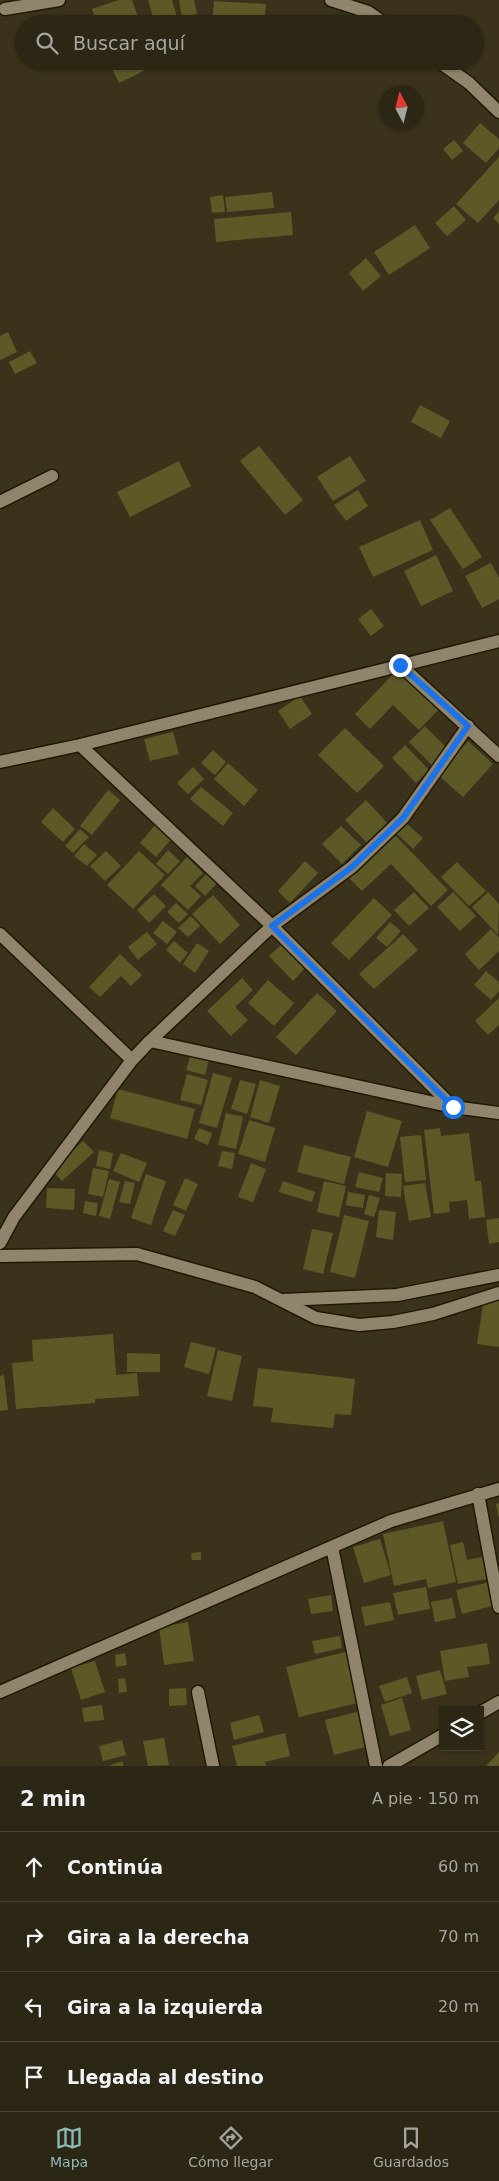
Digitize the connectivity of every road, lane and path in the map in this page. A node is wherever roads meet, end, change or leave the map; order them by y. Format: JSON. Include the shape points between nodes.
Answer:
{"nodes":[{"id":1,"x":22,"y":0,"type":"edge"},
{"id":2,"x":59,"y":0,"type":"edge"},
{"id":3,"x":331,"y":0,"type":"edge"},
{"id":4,"x":2,"y":11,"type":"edge"},
{"id":5,"x":372,"y":15,"type":"edge"},
{"id":6,"x":451,"y":70,"type":"edge"},
{"id":7,"x":499,"y":112,"type":"edge"},
{"id":8,"x":52,"y":476,"type":"dead end"},
{"id":9,"x":0,"y":502,"type":"edge"},
{"id":10,"x":499,"y":640,"type":"edge"},
{"id":11,"x":400,"y":665,"type":"junction"},
{"id":12,"x":468,"y":726,"type":"junction"},
{"id":13,"x":80,"y":745,"type":"junction"},
{"id":14,"x":499,"y":756,"type":"edge"},
{"id":15,"x":0,"y":762,"type":"edge"},
{"id":16,"x":272,"y":926,"type":"junction"},
{"id":17,"x":0,"y":934,"type":"edge"},
{"id":18,"x":150,"y":1041,"type":"junction"},
{"id":19,"x":132,"y":1060,"type":"junction"},
{"id":20,"x":453,"y":1107,"type":"junction"},
{"id":21,"x":499,"y":1113,"type":"edge"},
{"id":22,"x":0,"y":1243,"type":"edge"},
{"id":23,"x":0,"y":1256,"type":"edge"},
{"id":24,"x":499,"y":1275,"type":"edge"},
{"id":25,"x":499,"y":1294,"type":"edge"},
{"id":26,"x":283,"y":1300,"type":"junction"},
{"id":27,"x":499,"y":1489,"type":"edge"},
{"id":28,"x":478,"y":1494,"type":"junction"},
{"id":29,"x":332,"y":1547,"type":"junction"},
{"id":30,"x":499,"y":1607,"type":"edge"},
{"id":31,"x":0,"y":1692,"type":"edge"},
{"id":32,"x":198,"y":1692,"type":"dead end"},
{"id":33,"x":499,"y":1702,"type":"edge"},
{"id":34,"x":484,"y":1711,"type":"edge"},
{"id":35,"x":439,"y":1737,"type":"edge"},
{"id":36,"x":213,"y":1766,"type":"edge"},
{"id":37,"x":376,"y":1766,"type":"edge"},
{"id":38,"x":389,"y":1766,"type":"edge"}],
"edges":[{"from":1,"to":4,"type":"street"},
{"from":2,"to":4,"type":"street"},
{"from":3,"to":5,"type":"street"},
{"from":6,"to":7,"type":"street"},
{"from":8,"to":9,"type":"street"},
{"from":10,"to":11,"type":"street"},
{"from":11,"to":12,"type":"street"},
{"from":11,"to":13,"type":"street"},
{"from":12,"to":14,"type":"street"},
{"from":12,"to":16,"type":"street","via":[[403,818],[352,867]]},
{"from":13,"to":15,"type":"street"},
{"from":13,"to":16,"type":"street"},
{"from":16,"to":18,"type":"street"},
{"from":16,"to":20,"type":"street"},
{"from":17,"to":19,"type":"street"},
{"from":18,"to":19,"type":"street"},
{"from":18,"to":20,"type":"street"},
{"from":19,"to":22,"type":"street","via":[[14,1216]]},
{"from":20,"to":21,"type":"street"},
{"from":23,"to":26,"type":"street","via":[[137,1254],[255,1287]]},
{"from":24,"to":26,"type":"street","via":[[397,1295]]},
{"from":25,"to":26,"type":"street","via":[[433,1314],[358,1325],[316,1318]]},
{"from":27,"to":28,"type":"street"},
{"from":28,"to":29,"type":"street","via":[[391,1521]]},
{"from":28,"to":30,"type":"street"},
{"from":29,"to":31,"type":"street"},
{"from":29,"to":37,"type":"street"},
{"from":32,"to":36,"type":"street"},
{"from":33,"to":34,"type":"street"},
{"from":35,"to":38,"type":"street"}]}
